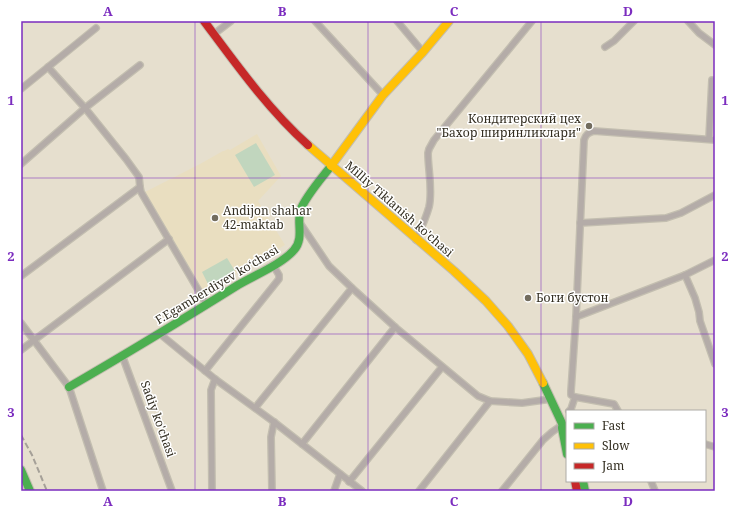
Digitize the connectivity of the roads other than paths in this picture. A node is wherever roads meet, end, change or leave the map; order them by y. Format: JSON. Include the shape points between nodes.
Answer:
{"nodes":[{"id":1,"x":204,"y":21,"type":"edge"},
{"id":2,"x":231,"y":21,"type":"edge"},
{"id":3,"x":315,"y":21,"type":"edge"},
{"id":4,"x":397,"y":21,"type":"edge"},
{"id":5,"x":449,"y":21,"type":"edge"},
{"id":6,"x":532,"y":21,"type":"edge"},
{"id":7,"x":634,"y":21,"type":"edge"},
{"id":8,"x":688,"y":21,"type":"edge"},
{"id":9,"x":96,"y":28,"type":"dead end"},
{"id":10,"x":214,"y":34,"type":"junction"},
{"id":11,"x":715,"y":44,"type":"edge"},
{"id":12,"x":605,"y":47,"type":"dead end"},
{"id":13,"x":423,"y":52,"type":"junction"},
{"id":14,"x":140,"y":65,"type":"dead end"},
{"id":15,"x":48,"y":67,"type":"junction"},
{"id":16,"x":712,"y":80,"type":"dead end"},
{"id":17,"x":21,"y":89,"type":"edge"},
{"id":18,"x":383,"y":95,"type":"junction"},
{"id":19,"x":85,"y":108,"type":"junction"},
{"id":20,"x":712,"y":139,"type":"edge"},
{"id":21,"x":21,"y":164,"type":"edge"},
{"id":22,"x":331,"y":165,"type":"junction"},
{"id":23,"x":140,"y":187,"type":"junction"},
{"id":24,"x":715,"y":195,"type":"edge"},
{"id":25,"x":300,"y":223,"type":"junction"},
{"id":26,"x":580,"y":223,"type":"junction"},
{"id":27,"x":169,"y":239,"type":"junction"},
{"id":28,"x":416,"y":240,"type":"junction"},
{"id":29,"x":715,"y":260,"type":"edge"},
{"id":30,"x":273,"y":265,"type":"junction"},
{"id":31,"x":685,"y":274,"type":"junction"},
{"id":32,"x":21,"y":276,"type":"edge"},
{"id":33,"x":352,"y":288,"type":"junction"},
{"id":34,"x":207,"y":305,"type":"junction"},
{"id":35,"x":576,"y":317,"type":"junction"},
{"id":36,"x":21,"y":324,"type":"edge"},
{"id":37,"x":395,"y":327,"type":"junction"},
{"id":38,"x":160,"y":334,"type":"junction"},
{"id":39,"x":34,"y":341,"type":"junction"},
{"id":40,"x":21,"y":350,"type":"edge"},
{"id":41,"x":122,"y":355,"type":"junction"},
{"id":42,"x":715,"y":364,"type":"edge"},
{"id":43,"x":442,"y":367,"type":"junction"},
{"id":44,"x":205,"y":371,"type":"junction"},
{"id":45,"x":215,"y":379,"type":"junction"},
{"id":46,"x":69,"y":387,"type":"junction"},
{"id":47,"x":574,"y":397,"type":"junction"},
{"id":48,"x":551,"y":399,"type":"junction"},
{"id":49,"x":490,"y":401,"type":"junction"},
{"id":50,"x":255,"y":408,"type":"junction"},
{"id":51,"x":570,"y":410,"type":"edge"},
{"id":52,"x":617,"y":410,"type":"edge"},
{"id":53,"x":566,"y":416,"type":"edge"},
{"id":54,"x":274,"y":422,"type":"junction"},
{"id":55,"x":561,"y":423,"type":"junction"},
{"id":56,"x":566,"y":432,"type":"edge"},
{"id":57,"x":302,"y":444,"type":"junction"},
{"id":58,"x":566,"y":450,"type":"edge"},
{"id":59,"x":21,"y":470,"type":"edge"},
{"id":60,"x":340,"y":474,"type":"junction"},
{"id":61,"x":350,"y":482,"type":"junction"},
{"id":62,"x":30,"y":491,"type":"edge"},
{"id":63,"x":103,"y":491,"type":"edge"},
{"id":64,"x":172,"y":491,"type":"edge"},
{"id":65,"x":212,"y":491,"type":"edge"},
{"id":66,"x":272,"y":491,"type":"edge"},
{"id":67,"x":334,"y":491,"type":"edge"},
{"id":68,"x":362,"y":491,"type":"edge"},
{"id":69,"x":419,"y":491,"type":"edge"},
{"id":70,"x":502,"y":491,"type":"edge"}],
"edges":[{"from":1,"to":10,"type":"main road","name":"Milliy Tiklanish ko'chasi"},
{"from":2,"to":10,"type":"street"},
{"from":3,"to":18,"type":"street"},
{"from":4,"to":13,"type":"street"},
{"from":5,"to":13,"type":"main road","name":"F.Egamberdiyev kо‘chasi"},
{"from":6,"to":28,"type":"street","via":[[428,149],[429,202]]},
{"from":7,"to":12,"type":"street"},
{"from":8,"to":11,"type":"street","via":[[699,33]]},
{"from":9,"to":15,"type":"street"},
{"from":10,"to":22,"type":"main road","name":"Milliy Tiklanish ko'chasi","via":[[277,114]]},
{"from":13,"to":18,"type":"main road","name":"F.Egamberdiyev kо‘chasi"},
{"from":14,"to":19,"type":"street"},
{"from":15,"to":17,"type":"street"},
{"from":15,"to":19,"type":"street"},
{"from":16,"to":20,"type":"street"},
{"from":18,"to":22,"type":"main road","name":"F.Egamberdiyev kо‘chasi"},
{"from":19,"to":21,"type":"street"},
{"from":19,"to":23,"type":"street","via":[[126,159],[139,178]]},
{"from":20,"to":26,"type":"street","via":[[594,131],[588,133],[584,140]]},
{"from":22,"to":25,"type":"main road","name":"F.Egamberdiyev kо‘chasi","via":[[303,205]]},
{"from":22,"to":28,"type":"main road","name":"Milliy Tiklanish ko'chasi"},
{"from":23,"to":27,"type":"street"},
{"from":23,"to":32,"type":"street"},
{"from":24,"to":26,"type":"street","via":[[666,218]]},
{"from":25,"to":30,"type":"main road","name":"F.Egamberdiyev kо‘chasi","via":[[296,248]]},
{"from":25,"to":33,"type":"street","via":[[329,266]]},
{"from":26,"to":35,"type":"street"},
{"from":27,"to":34,"type":"street"},
{"from":27,"to":39,"type":"street"},
{"from":28,"to":48,"type":"main road","name":"Milliy Tiklanish ko'chasi","via":[[454,271],[508,326],[528,354]]},
{"from":29,"to":31,"type":"street"},
{"from":30,"to":34,"type":"main road","name":"F.Egamberdiyev kо‘chasi"},
{"from":30,"to":44,"type":"street","via":[[279,280]]},
{"from":31,"to":35,"type":"street"},
{"from":31,"to":42,"type":"street"},
{"from":33,"to":37,"type":"street"},
{"from":33,"to":50,"type":"street"},
{"from":34,"to":38,"type":"main road","name":"F.Egamberdiyev kо‘chasi"},
{"from":35,"to":47,"type":"street","via":[[571,391]]},
{"from":36,"to":39,"type":"street"},
{"from":37,"to":43,"type":"street"},
{"from":37,"to":57,"type":"street"},
{"from":38,"to":41,"type":"main road","name":"F.Egamberdiyev kо‘chasi"},
{"from":38,"to":44,"type":"street"},
{"from":39,"to":40,"type":"street"},
{"from":39,"to":46,"type":"street"},
{"from":41,"to":46,"type":"main road","name":"F.Egamberdiyev kо‘chasi"},
{"from":41,"to":64,"type":"street","name":"Sadiy ko'chasi"},
{"from":43,"to":49,"type":"street","via":[[478,396]]},
{"from":43,"to":61,"type":"street"},
{"from":44,"to":45,"type":"street"},
{"from":45,"to":50,"type":"street"},
{"from":45,"to":65,"type":"street","via":[[211,390]]},
{"from":46,"to":63,"type":"street"},
{"from":47,"to":51,"type":"street"},
{"from":47,"to":52,"type":"street","via":[[614,404]]},
{"from":48,"to":49,"type":"street","via":[[522,403]]},
{"from":48,"to":55,"type":"main road","name":"Milliy Tiklanish ko'chasi"},
{"from":49,"to":69,"type":"street"},
{"from":50,"to":54,"type":"street"},
{"from":53,"to":55,"type":"street"},
{"from":54,"to":57,"type":"street"},
{"from":54,"to":66,"type":"street","via":[[271,440]]},
{"from":55,"to":56,"type":"main road","name":"Milliy Tiklanish ko'chasi"},
{"from":55,"to":58,"type":"main road","name":"Milliy Tiklanish ko'chasi"},
{"from":55,"to":70,"type":"street","via":[[543,440]]},
{"from":57,"to":60,"type":"street"},
{"from":59,"to":62,"type":"main road"},
{"from":60,"to":61,"type":"street"},
{"from":60,"to":67,"type":"street"},
{"from":61,"to":68,"type":"street"}]}
